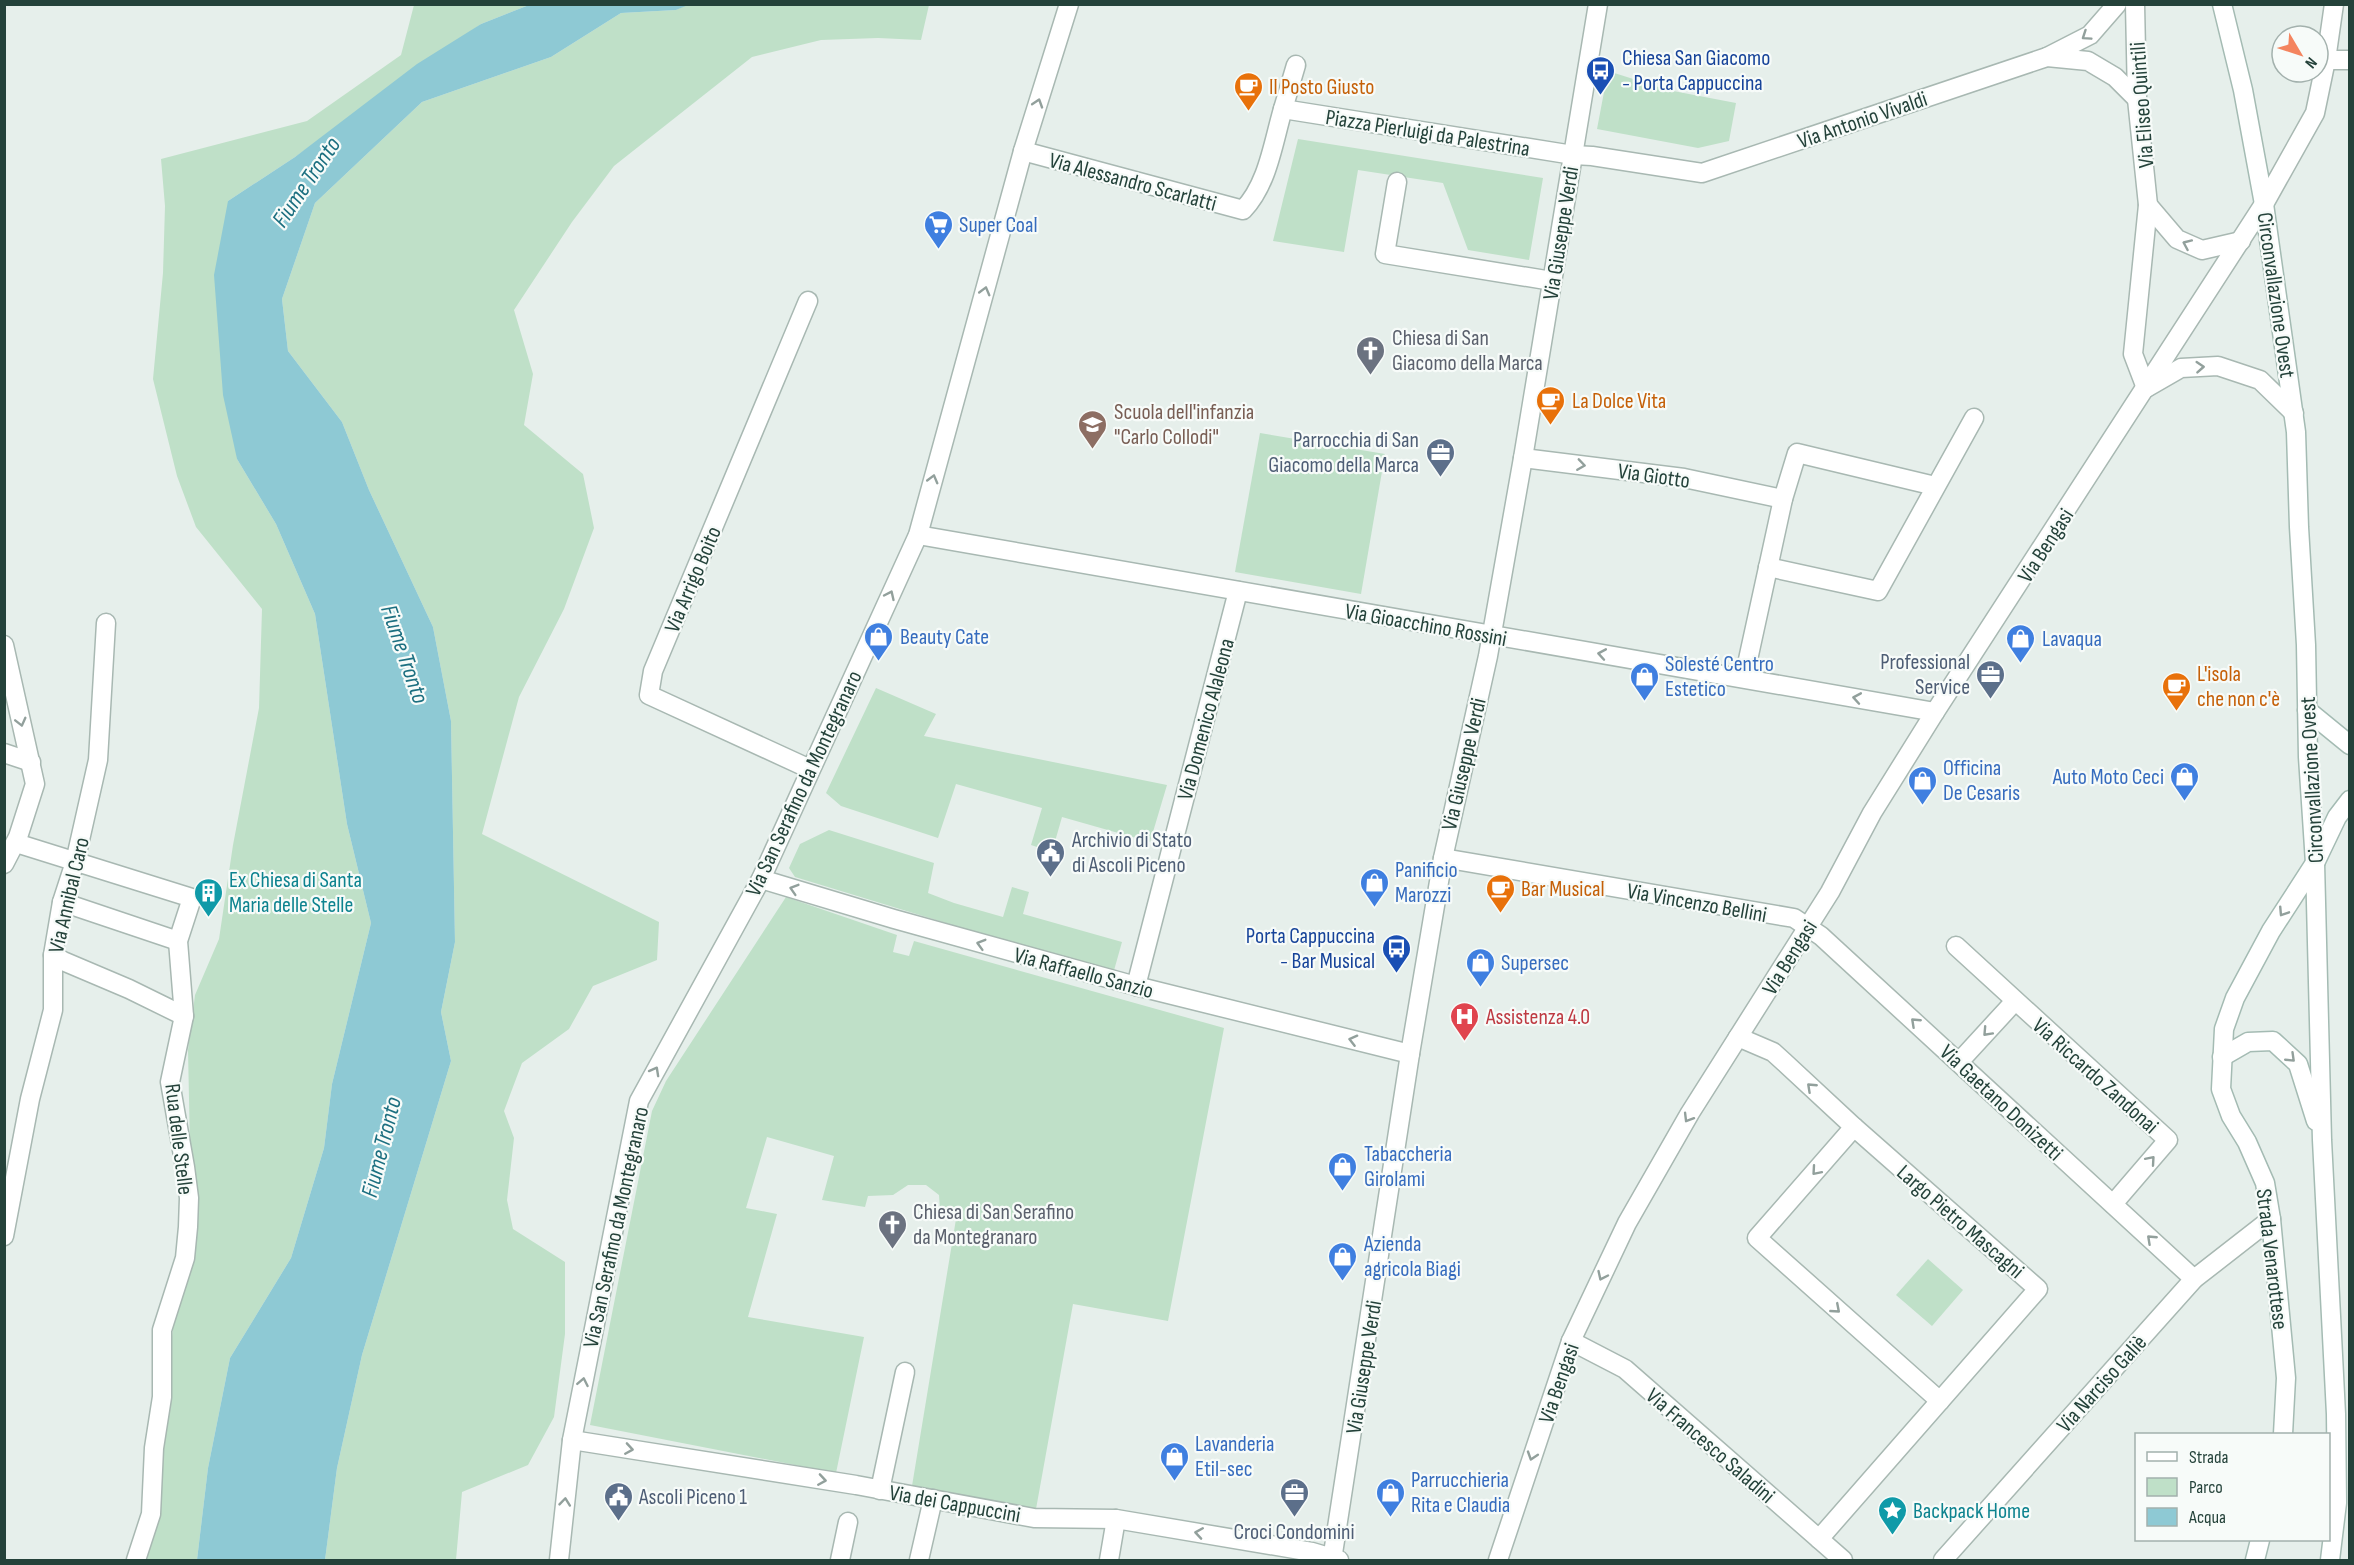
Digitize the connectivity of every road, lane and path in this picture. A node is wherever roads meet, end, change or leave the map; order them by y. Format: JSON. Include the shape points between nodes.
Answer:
{"nodes":[{"id":1,"x":1069,"y":4,"type":"edge"},
{"id":2,"x":1598,"y":4,"type":"edge"},
{"id":3,"x":2117,"y":4,"type":"edge"},
{"id":4,"x":2135,"y":4,"type":"edge"},
{"id":5,"x":2222,"y":4,"type":"edge"},
{"id":6,"x":2334,"y":4,"type":"edge"},
{"id":7,"x":2330,"y":32,"type":"edge"},
{"id":8,"x":2047,"y":57,"type":"junction"},
{"id":9,"x":2330,"y":60,"type":"edge"},
{"id":10,"x":2349,"y":60,"type":"edge"},
{"id":11,"x":1296,"y":65,"type":"dead end"},
{"id":12,"x":2321,"y":84,"type":"edge"},
{"id":13,"x":2137,"y":99,"type":"junction"},
{"id":14,"x":1283,"y":109,"type":"junction"},
{"id":15,"x":1023,"y":151,"type":"junction"},
{"id":16,"x":1573,"y":155,"type":"junction"},
{"id":17,"x":1397,"y":182,"type":"dead end"},
{"id":18,"x":2264,"y":204,"type":"junction"},
{"id":19,"x":2148,"y":205,"type":"junction"},
{"id":20,"x":2241,"y":241,"type":"junction"},
{"id":21,"x":1552,"y":281,"type":"junction"},
{"id":22,"x":808,"y":301,"type":"dead end"},
{"id":23,"x":2146,"y":388,"type":"junction"},
{"id":24,"x":2294,"y":412,"type":"junction"},
{"id":25,"x":1974,"y":418,"type":"dead end"},
{"id":26,"x":1523,"y":458,"type":"junction"},
{"id":27,"x":1935,"y":486,"type":"junction"},
{"id":28,"x":1783,"y":499,"type":"junction"},
{"id":29,"x":918,"y":535,"type":"junction"},
{"id":30,"x":1768,"y":567,"type":"junction"},
{"id":31,"x":1238,"y":591,"type":"junction"},
{"id":32,"x":106,"y":623,"type":"dead end"},
{"id":33,"x":1491,"y":635,"type":"junction"},
{"id":34,"x":4,"y":645,"type":"edge"},
{"id":35,"x":1744,"y":678,"type":"junction"},
{"id":36,"x":2307,"y":710,"type":"junction"},
{"id":37,"x":1935,"y":712,"type":"junction"},
{"id":38,"x":2349,"y":745,"type":"edge"},
{"id":39,"x":4,"y":753,"type":"edge"},
{"id":40,"x":31,"y":762,"type":"junction"},
{"id":41,"x":810,"y":769,"type":"junction"},
{"id":42,"x":2349,"y":800,"type":"edge"},
{"id":43,"x":16,"y":843,"type":"junction"},
{"id":44,"x":1443,"y":858,"type":"junction"},
{"id":45,"x":75,"y":861,"type":"junction"},
{"id":46,"x":2315,"y":863,"type":"junction"},
{"id":47,"x":4,"y":864,"type":"edge"},
{"id":48,"x":761,"y":879,"type":"junction"},
{"id":49,"x":62,"y":902,"type":"junction"},
{"id":50,"x":1808,"y":926,"type":"junction"},
{"id":51,"x":178,"y":941,"type":"junction"},
{"id":52,"x":1956,"y":946,"type":"dead end"},
{"id":53,"x":52,"y":954,"type":"junction"},
{"id":54,"x":1136,"y":986,"type":"junction"},
{"id":55,"x":2015,"y":1001,"type":"junction"},
{"id":56,"x":184,"y":1016,"type":"junction"},
{"id":57,"x":1738,"y":1037,"type":"junction"},
{"id":58,"x":1410,"y":1054,"type":"junction"},
{"id":59,"x":2222,"y":1057,"type":"junction"},
{"id":60,"x":1959,"y":1062,"type":"junction"},
{"id":61,"x":1854,"y":1127,"type":"junction"},
{"id":62,"x":2322,"y":1140,"type":"junction"},
{"id":63,"x":2113,"y":1204,"type":"junction"},
{"id":64,"x":2271,"y":1219,"type":"junction"},
{"id":65,"x":4,"y":1236,"type":"edge"},
{"id":66,"x":2194,"y":1279,"type":"junction"},
{"id":67,"x":1572,"y":1341,"type":"junction"},
{"id":68,"x":905,"y":1372,"type":"dead end"},
{"id":69,"x":1940,"y":1401,"type":"junction"},
{"id":70,"x":2283,"y":1433,"type":"edge"},
{"id":71,"x":572,"y":1440,"type":"junction"},
{"id":72,"x":880,"y":1490,"type":"junction"},
{"id":73,"x":933,"y":1499,"type":"junction"},
{"id":74,"x":1116,"y":1519,"type":"junction"},
{"id":75,"x":848,"y":1522,"type":"dead end"},
{"id":76,"x":1819,"y":1539,"type":"junction"},
{"id":77,"x":2260,"y":1541,"type":"edge"},
{"id":78,"x":136,"y":1560,"type":"edge"},
{"id":79,"x":559,"y":1560,"type":"edge"},
{"id":80,"x":840,"y":1560,"type":"edge"},
{"id":81,"x":919,"y":1560,"type":"edge"},
{"id":82,"x":1109,"y":1560,"type":"edge"},
{"id":83,"x":1334,"y":1560,"type":"edge"},
{"id":84,"x":1498,"y":1560,"type":"edge"},
{"id":85,"x":1843,"y":1560,"type":"edge"},
{"id":86,"x":1943,"y":1560,"type":"edge"},
{"id":87,"x":2255,"y":1560,"type":"edge"},
{"id":88,"x":2330,"y":1560,"type":"edge"}],
"edges":[{"from":15,"to":1,"type":"street","name":"Via San Serafino da Montegranaro","one_way":true},
{"from":2,"to":16,"type":"street","name":"Via Giuseppe Verdi"},
{"from":3,"to":8,"type":"street","name":"Via Eliseo Quintili","one_way":true,"via":[[2090,35]]},
{"from":4,"to":13,"type":"street","name":"Via Eliseo Quintili"},
{"from":5,"to":18,"type":"street","name":"Circonvallazione Ovest"},
{"from":6,"to":7,"type":"street","name":"Via Bengasi"},
{"from":8,"to":13,"type":"street","name":"Via Antonio Vivaldi","via":[[2088,61],[2115,77]]},
{"from":8,"to":16,"type":"street","name":"Via Antonio Vivaldi","via":[[1702,173]]},
{"from":9,"to":10,"type":"street"},
{"from":11,"to":14,"type":"street"},
{"from":12,"to":18,"type":"street","name":"Via Bengasi","via":[[2315,113]]},
{"from":13,"to":19,"type":"street","name":"Via Eliseo Quintili"},
{"from":14,"to":15,"type":"street","name":"Via Alessandro Scarlatti","via":[[1263,181],[1243,210]]},
{"from":14,"to":16,"type":"street","name":"Piazza Pierluigi da Palestrina"},
{"from":29,"to":15,"type":"street","name":"Via San Serafino da Montegranaro","one_way":true},
{"from":16,"to":21,"type":"street","name":"Via Giuseppe Verdi"},
{"from":17,"to":21,"type":"street","via":[[1385,254]]},
{"from":18,"to":20,"type":"street","name":"Via Bengasi"},
{"from":18,"to":24,"type":"street","name":"Circonvallazione Ovest"},
{"from":20,"to":19,"type":"street","one_way":true,"via":[[2202,250],[2177,239]]},
{"from":19,"to":23,"type":"street","name":"Via Eliseo Quintili","via":[[2133,354]]},
{"from":20,"to":23,"type":"street","name":"Via Bengasi"},
{"from":21,"to":26,"type":"street","name":"Via Giuseppe Verdi"},
{"from":22,"to":41,"type":"street","name":"Via Arrigo Boito","via":[[653,671],[649,695]]},
{"from":23,"to":24,"type":"street","name":"Via Bengasi","one_way":true,"via":[[2181,368],[2218,366],[2260,380]]},
{"from":23,"to":37,"type":"street","name":"Via Bengasi"},
{"from":24,"to":36,"type":"street","name":"Circonvallazione Ovest"},
{"from":25,"to":27,"type":"street"},
{"from":26,"to":28,"type":"street","name":"Via Giotto","one_way":true,"via":[[1684,478]]},
{"from":26,"to":33,"type":"street","name":"Via Giuseppe Verdi"},
{"from":27,"to":28,"type":"street","via":[[1797,453]]},
{"from":27,"to":30,"type":"street","via":[[1878,591]]},
{"from":28,"to":30,"type":"street"},
{"from":29,"to":31,"type":"street","name":"Via Gioacchino Rossini"},
{"from":41,"to":29,"type":"street","name":"Via San Serafino da Montegranaro","one_way":true},
{"from":30,"to":35,"type":"street"},
{"from":31,"to":33,"type":"street","name":"Via Gioacchino Rossini"},
{"from":31,"to":54,"type":"street","name":"Via Domenico Alaleona"},
{"from":32,"to":45,"type":"street","name":"Via Annibal Caro","via":[[98,760]]},
{"from":35,"to":33,"type":"street","name":"Via Gioacchino Rossini","one_way":true},
{"from":33,"to":44,"type":"street","name":"Via Giuseppe Verdi"},
{"from":34,"to":40,"type":"street","one_way":true},
{"from":37,"to":35,"type":"street","name":"Via Gioacchino Rossini","one_way":true},
{"from":36,"to":38,"type":"street"},
{"from":36,"to":46,"type":"street","name":"Circonvallazione Ovest"},
{"from":37,"to":50,"type":"street","name":"Via Bengasi"},
{"from":39,"to":40,"type":"street"},
{"from":40,"to":43,"type":"street","via":[[35,784]]},
{"from":41,"to":48,"type":"street","name":"Via San Serafino da Montegranaro"},
{"from":42,"to":46,"type":"street","name":"Strada Venarottese"},
{"from":43,"to":45,"type":"street","name":"Rua delle Stelle"},
{"from":43,"to":47,"type":"street"},
{"from":44,"to":50,"type":"street","name":"Via Vincenzo Bellini","via":[[1794,918]]},
{"from":44,"to":58,"type":"street","name":"Via Giuseppe Verdi"},
{"from":45,"to":49,"type":"street","name":"Via Annibal Caro"},
{"from":45,"to":51,"type":"street","name":"Rua delle Stelle","via":[[192,898]]},
{"from":46,"to":59,"type":"street","name":"Strada Venarottese","one_way":true,"via":[[2271,931],[2235,998],[2224,1029]]},
{"from":46,"to":62,"type":"street","name":"Circonvallazione Ovest"},
{"from":54,"to":48,"type":"street","name":"Via Raffaello Sanzio","one_way":true},
{"from":71,"to":48,"type":"street","name":"Via San Serafino da Montegranaro","one_way":true,"via":[[639,1101]]},
{"from":49,"to":51,"type":"street"},
{"from":49,"to":53,"type":"street","name":"Via Annibal Caro"},
{"from":50,"to":57,"type":"street","name":"Via Bengasi"},
{"from":60,"to":50,"type":"street","name":"Via Gaetano Donizetti","one_way":true},
{"from":51,"to":56,"type":"street","name":"Rua delle Stelle"},
{"from":52,"to":55,"type":"street","name":"Via Riccardo Zandonai"},
{"from":53,"to":56,"type":"street"},
{"from":53,"to":65,"type":"street","name":"Via Annibal Caro","via":[[53,1010],[30,1099]]},
{"from":58,"to":54,"type":"street","name":"Via Raffaello Sanzio","one_way":true},
{"from":55,"to":60,"type":"street","name":"Via Riccardo Zandonai","one_way":true},
{"from":63,"to":55,"type":"street","name":"Via Riccardo Zandonai","one_way":true,"via":[[2168,1140]]},
{"from":56,"to":78,"type":"street","name":"Rua delle Stelle","via":[[170,1082],[186,1177],[188,1227],[185,1258],[162,1330],[162,1396],[154,1448],[151,1514]]},
{"from":61,"to":57,"type":"street","name":"Largo Pietro Mascagni","one_way":true,"via":[[1773,1052]]},
{"from":57,"to":67,"type":"street","name":"Via Bengasi","one_way":true,"via":[[1627,1223]]},
{"from":58,"to":83,"type":"street","name":"Via Giuseppe Verdi"},
{"from":59,"to":62,"type":"street","one_way":true,"via":[[2248,1042],[2272,1041],[2298,1064]]},
{"from":59,"to":64,"type":"street","name":"Strada Venarottese","via":[[2221,1089],[2265,1183]]},
{"from":60,"to":63,"type":"street","name":"Via Gaetano Donizetti"},
{"from":61,"to":69,"type":"street","one_way":true,"via":[[1757,1238]]},
{"from":61,"to":69,"type":"street","name":"Largo Pietro Mascagni","via":[[2038,1289]]},
{"from":62,"to":88,"type":"street","name":"Circonvallazione Ovest","via":[[2336,1414],[2337,1503]]},
{"from":66,"to":63,"type":"street","name":"Via Gaetano Donizetti","one_way":true},
{"from":64,"to":66,"type":"street","name":"Via Narciso Galiè"},
{"from":64,"to":70,"type":"street","name":"Strada Venarottese","via":[[2286,1378]]},
{"from":66,"to":86,"type":"street","name":"Via Narciso Galiè"},
{"from":67,"to":76,"type":"street","name":"Via Francesco Saladini","via":[[1625,1369]]},
{"from":67,"to":84,"type":"street","name":"Via Bengasi","one_way":true},
{"from":68,"to":72,"type":"street"},
{"from":69,"to":76,"type":"street","name":"Largo Pietro Mascagni"},
{"from":71,"to":72,"type":"street","name":"Via dei Cappuccini","one_way":true},
{"from":79,"to":71,"type":"street","name":"Via San Serafino da Montegranaro","one_way":true},
{"from":72,"to":73,"type":"street","name":"Via dei Cappuccini"},
{"from":73,"to":74,"type":"street","name":"Via dei Cappuccini","via":[[1034,1518]]},
{"from":73,"to":81,"type":"street"},
{"from":74,"to":82,"type":"street"},
{"from":83,"to":74,"type":"street","name":"Via dei Cappuccini","one_way":true,"via":[[1312,1552]]},
{"from":75,"to":80,"type":"street"},
{"from":76,"to":85,"type":"street","name":"Via Francesco Saladini"},
{"from":77,"to":87,"type":"street"}]}
